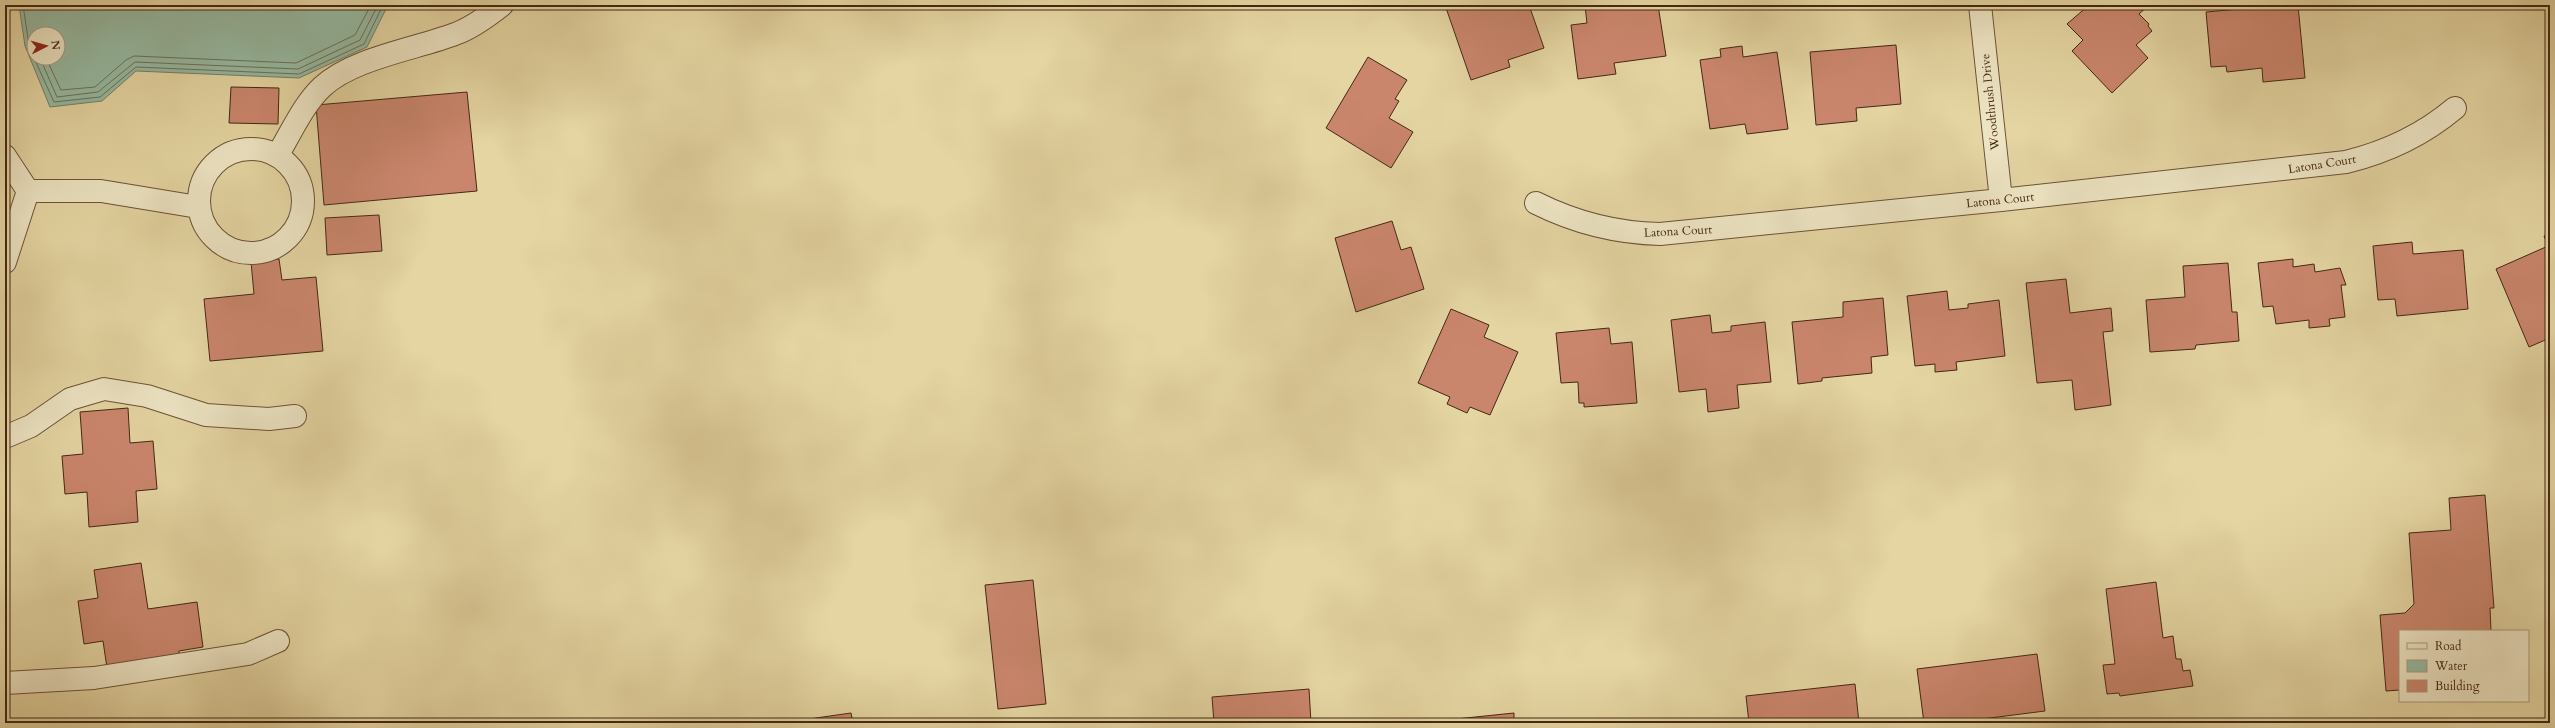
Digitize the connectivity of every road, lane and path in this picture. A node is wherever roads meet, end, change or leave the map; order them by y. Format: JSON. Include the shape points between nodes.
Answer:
{"nodes":[{"id":1,"x":502,"y":5,"type":"edge"},
{"id":2,"x":1980,"y":5,"type":"edge"},
{"id":3,"x":2455,"y":108,"type":"dead end"},
{"id":4,"x":5,"y":156,"type":"edge"},
{"id":5,"x":278,"y":156,"type":"junction"},
{"id":6,"x":28,"y":191,"type":"junction"},
{"id":7,"x":2001,"y":200,"type":"junction"},
{"id":8,"x":1536,"y":203,"type":"dead end"},
{"id":9,"x":198,"y":207,"type":"junction"},
{"id":10,"x":5,"y":262,"type":"edge"},
{"id":11,"x":295,"y":416,"type":"dead end"},
{"id":12,"x":5,"y":437,"type":"edge"},
{"id":13,"x":278,"y":641,"type":"dead end"},
{"id":14,"x":5,"y":683,"type":"edge"}],
"edges":[{"from":1,"to":5,"type":"street","via":[[457,34],[383,56],[340,74],[322,87],[308,104]]},
{"from":2,"to":7,"type":"street","name":"Woodthrush Drive"},
{"from":3,"to":7,"type":"street","name":"Latona Court","via":[[2412,138],[2346,162]]},
{"from":4,"to":6,"type":"street"},
{"from":5,"to":9,"type":"street","via":[[246,148],[220,158],[203,180]]},
{"from":5,"to":9,"type":"street","via":[[294,170],[304,196],[300,223],[282,244],[257,254],[230,250],[208,232]]},
{"from":6,"to":9,"type":"street","via":[[101,191]]},
{"from":6,"to":10,"type":"street"},
{"from":7,"to":8,"type":"street","name":"Latona Court","via":[[1660,234],[1625,232],[1584,223],[1566,218]]},
{"from":11,"to":12,"type":"street","via":[[269,419],[206,415],[147,396],[104,389],[70,399],[31,426]]},
{"from":13,"to":14,"type":"street","via":[[248,654],[101,677]]}]}
